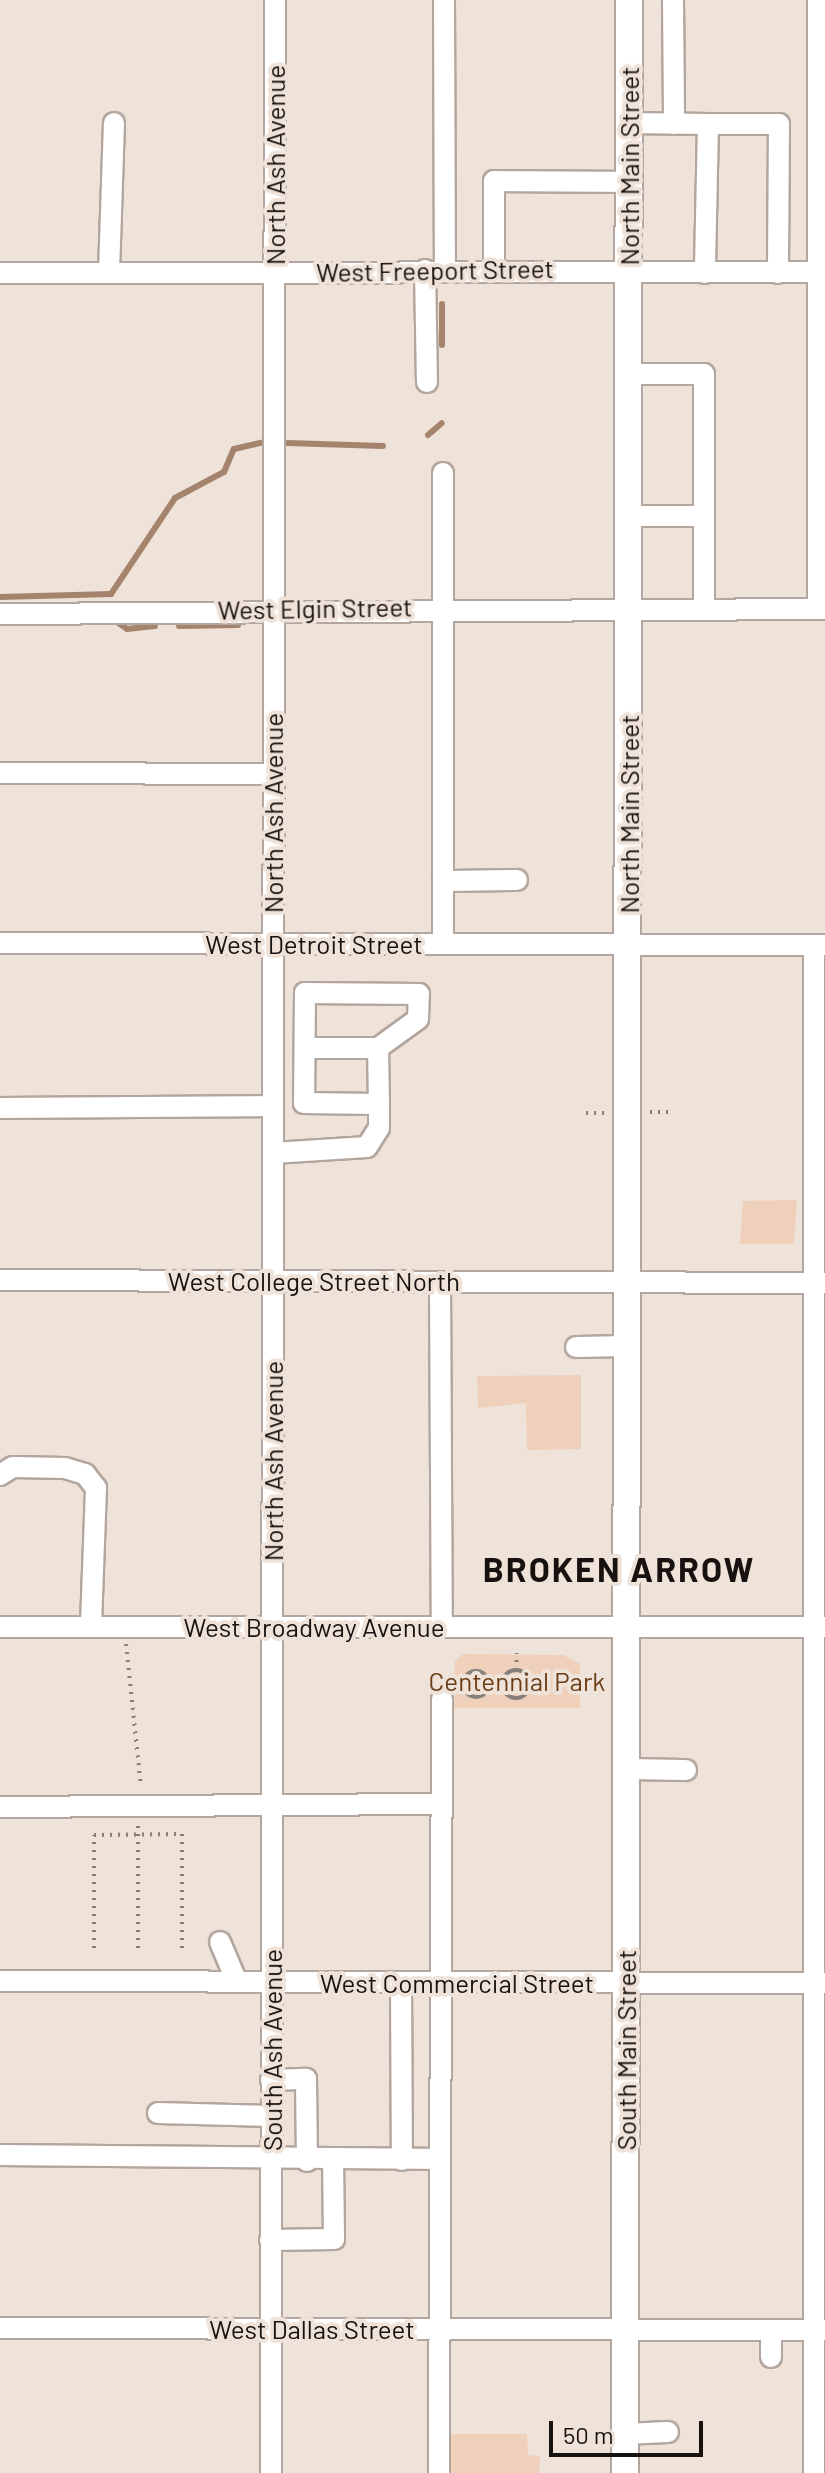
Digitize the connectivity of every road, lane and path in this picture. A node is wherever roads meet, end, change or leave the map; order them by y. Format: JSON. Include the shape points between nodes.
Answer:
{"nodes":[{"id":1,"x":275,"y":0,"type":"edge"},
{"id":2,"x":444,"y":0,"type":"edge"},
{"id":3,"x":629,"y":0,"type":"edge"},
{"id":4,"x":673,"y":0,"type":"edge"},
{"id":5,"x":818,"y":0,"type":"edge"},
{"id":6,"x":114,"y":123,"type":"dead end"},
{"id":7,"x":629,"y":123,"type":"junction"},
{"id":8,"x":674,"y":124,"type":"junction"},
{"id":9,"x":708,"y":124,"type":"junction"},
{"id":10,"x":629,"y":182,"type":"junction"},
{"id":11,"x":494,"y":269,"type":"junction"},
{"id":12,"x":435,"y":270,"type":"junction"},
{"id":13,"x":629,"y":270,"type":"junction"},
{"id":14,"x":274,"y":272,"type":"junction"},
{"id":15,"x":822,"y":272,"type":"edge"},
{"id":16,"x":0,"y":273,"type":"edge"},
{"id":17,"x":109,"y":273,"type":"junction"},
{"id":18,"x":705,"y":273,"type":"junction"},
{"id":19,"x":778,"y":273,"type":"junction"},
{"id":20,"x":629,"y":374,"type":"junction"},
{"id":21,"x":427,"y":382,"type":"dead end"},
{"id":22,"x":443,"y":473,"type":"dead end"},
{"id":23,"x":629,"y":516,"type":"junction"},
{"id":24,"x":704,"y":516,"type":"junction"},
{"id":25,"x":274,"y":607,"type":"junction"},
{"id":26,"x":444,"y":607,"type":"junction"},
{"id":27,"x":629,"y":609,"type":"junction"},
{"id":28,"x":822,"y":609,"type":"edge"},
{"id":29,"x":704,"y":610,"type":"junction"},
{"id":30,"x":0,"y":614,"type":"edge"},
{"id":31,"x":0,"y":773,"type":"edge"},
{"id":32,"x":274,"y":774,"type":"junction"},
{"id":33,"x":517,"y":880,"type":"dead end"},
{"id":34,"x":443,"y":881,"type":"junction"},
{"id":35,"x":0,"y":943,"type":"edge"},
{"id":36,"x":273,"y":943,"type":"junction"},
{"id":37,"x":443,"y":944,"type":"junction"},
{"id":38,"x":629,"y":944,"type":"junction"},
{"id":39,"x":820,"y":945,"type":"edge"},
{"id":40,"x":305,"y":1048,"type":"junction"},
{"id":41,"x":378,"y":1048,"type":"junction"},
{"id":42,"x":379,"y":1104,"type":"junction"},
{"id":43,"x":273,"y":1106,"type":"junction"},
{"id":44,"x":0,"y":1108,"type":"edge"},
{"id":45,"x":669,"y":1112,"type":"dead end"},
{"id":46,"x":586,"y":1113,"type":"dead end"},
{"id":47,"x":610,"y":1113,"type":"dead end"},
{"id":48,"x":648,"y":1113,"type":"dead end"},
{"id":49,"x":273,"y":1153,"type":"junction"},
{"id":50,"x":0,"y":1280,"type":"edge"},
{"id":51,"x":273,"y":1280,"type":"junction"},
{"id":52,"x":440,"y":1282,"type":"junction"},
{"id":53,"x":628,"y":1282,"type":"junction"},
{"id":54,"x":820,"y":1283,"type":"edge"},
{"id":55,"x":628,"y":1346,"type":"junction"},
{"id":56,"x":576,"y":1347,"type":"dead end"},
{"id":57,"x":821,"y":1449,"type":"edge"},
{"id":58,"x":0,"y":1475,"type":"edge"},
{"id":59,"x":0,"y":1627,"type":"edge"},
{"id":60,"x":91,"y":1627,"type":"junction"},
{"id":61,"x":126,"y":1627,"type":"junction"},
{"id":62,"x":273,"y":1627,"type":"junction"},
{"id":63,"x":442,"y":1627,"type":"junction"},
{"id":64,"x":628,"y":1627,"type":"junction"},
{"id":65,"x":820,"y":1627,"type":"edge"},
{"id":66,"x":517,"y":1653,"type":"dead end"},
{"id":67,"x":516,"y":1670,"type":"junction"},
{"id":68,"x":489,"y":1683,"type":"junction"},
{"id":69,"x":502,"y":1683,"type":"junction"},
{"id":70,"x":529,"y":1683,"type":"junction"},
{"id":71,"x":586,"y":1683,"type":"dead end"},
{"id":72,"x":442,"y":1699,"type":"dead end"},
{"id":73,"x":627,"y":1769,"type":"junction"},
{"id":74,"x":686,"y":1770,"type":"dead end"},
{"id":75,"x":442,"y":1804,"type":"junction"},
{"id":76,"x":272,"y":1805,"type":"junction"},
{"id":77,"x":142,"y":1806,"type":"junction"},
{"id":78,"x":0,"y":1807,"type":"edge"},
{"id":79,"x":820,"y":1807,"type":"edge"},
{"id":80,"x":138,"y":1835,"type":"junction"},
{"id":81,"x":220,"y":1942,"type":"dead end"},
{"id":82,"x":94,"y":1948,"type":"dead end"},
{"id":83,"x":138,"y":1948,"type":"dead end"},
{"id":84,"x":182,"y":1948,"type":"dead end"},
{"id":85,"x":0,"y":1981,"type":"edge"},
{"id":86,"x":237,"y":1982,"type":"junction"},
{"id":87,"x":272,"y":1983,"type":"junction"},
{"id":88,"x":439,"y":1983,"type":"junction"},
{"id":89,"x":626,"y":1983,"type":"junction"},
{"id":90,"x":818,"y":1983,"type":"edge"},
{"id":91,"x":401,"y":1984,"type":"junction"},
{"id":92,"x":271,"y":2080,"type":"junction"},
{"id":93,"x":158,"y":2113,"type":"dead end"},
{"id":94,"x":271,"y":2116,"type":"junction"},
{"id":95,"x":0,"y":2155,"type":"edge"},
{"id":96,"x":436,"y":2159,"type":"junction"},
{"id":97,"x":271,"y":2160,"type":"junction"},
{"id":98,"x":402,"y":2160,"type":"junction"},
{"id":99,"x":307,"y":2161,"type":"junction"},
{"id":100,"x":333,"y":2161,"type":"junction"},
{"id":101,"x":270,"y":2240,"type":"junction"},
{"id":102,"x":0,"y":2328,"type":"edge"},
{"id":103,"x":439,"y":2328,"type":"junction"},
{"id":104,"x":272,"y":2329,"type":"junction"},
{"id":105,"x":625,"y":2329,"type":"junction"},
{"id":106,"x":771,"y":2330,"type":"junction"},
{"id":107,"x":820,"y":2330,"type":"edge"},
{"id":108,"x":771,"y":2357,"type":"dead end"},
{"id":109,"x":668,"y":2432,"type":"dead end"},
{"id":110,"x":624,"y":2434,"type":"junction"},
{"id":111,"x":271,"y":2473,"type":"edge"},
{"id":112,"x":439,"y":2473,"type":"edge"},
{"id":113,"x":625,"y":2473,"type":"edge"},
{"id":114,"x":814,"y":2473,"type":"edge"}],
"edges":[{"from":1,"to":14,"type":"street","name":"North Ash Avenue"},
{"from":2,"to":12,"type":"street"},
{"from":3,"to":7,"type":"main road","name":"North Main Street"},
{"from":4,"to":8,"type":"street"},
{"from":5,"to":15,"type":"street"},
{"from":6,"to":17,"type":"street"},
{"from":7,"to":8,"type":"street"},
{"from":7,"to":10,"type":"main road","name":"North Main Street"},
{"from":8,"to":9,"type":"street"},
{"from":9,"to":18,"type":"street"},
{"from":9,"to":19,"type":"street","via":[[779,124]]},
{"from":10,"to":11,"type":"street","via":[[494,181]]},
{"from":10,"to":13,"type":"main road","name":"North Main Street"},
{"from":11,"to":12,"type":"street","name":"West Freeport Street"},
{"from":11,"to":13,"type":"street","name":"West Freeport Street"},
{"from":12,"to":14,"type":"street","name":"West Freeport Street"},
{"from":12,"to":21,"type":"street"},
{"from":13,"to":18,"type":"street","name":"West Freeport Street"},
{"from":13,"to":20,"type":"main road","name":"North Main Street"},
{"from":14,"to":17,"type":"street","name":"West Freeport Street"},
{"from":14,"to":25,"type":"street","name":"North Ash Avenue"},
{"from":15,"to":19,"type":"street","name":"West Freeport Street"},
{"from":15,"to":28,"type":"street"},
{"from":16,"to":17,"type":"street","name":"West Freeport Street"},
{"from":18,"to":19,"type":"street","name":"West Freeport Street"},
{"from":20,"to":23,"type":"main road","name":"North Main Street"},
{"from":20,"to":24,"type":"street","via":[[704,374]]},
{"from":22,"to":26,"type":"street"},
{"from":23,"to":24,"type":"street"},
{"from":23,"to":27,"type":"main road","name":"North Main Street"},
{"from":24,"to":29,"type":"street"},
{"from":25,"to":26,"type":"street","name":"West Elgin Street"},
{"from":25,"to":30,"type":"street","name":"West Elgin Street"},
{"from":25,"to":32,"type":"street","name":"North Ash Avenue"},
{"from":26,"to":27,"type":"street","name":"West Elgin Street"},
{"from":26,"to":34,"type":"street"},
{"from":27,"to":29,"type":"street","name":"West Elgin Street"},
{"from":27,"to":38,"type":"main road","name":"North Main Street"},
{"from":28,"to":29,"type":"street","name":"West Elgin Street"},
{"from":31,"to":32,"type":"street"},
{"from":32,"to":36,"type":"street","name":"North Ash Avenue"},
{"from":33,"to":34,"type":"street"},
{"from":34,"to":37,"type":"street"},
{"from":35,"to":36,"type":"street","name":"West Detroit Street"},
{"from":36,"to":37,"type":"street","name":"West Detroit Street"},
{"from":36,"to":43,"type":"street","name":"North Ash Avenue"},
{"from":37,"to":38,"type":"street","name":"West Detroit Street"},
{"from":38,"to":39,"type":"street","name":"West Detroit Street"},
{"from":38,"to":53,"type":"main road","name":"North Main Street"},
{"from":39,"to":54,"type":"street"},
{"from":40,"to":41,"type":"street"},
{"from":40,"to":41,"type":"street","via":[[305,993],[419,994],[418,1019]]},
{"from":40,"to":42,"type":"street","via":[[304,1103]]},
{"from":41,"to":42,"type":"street"},
{"from":42,"to":49,"type":"street","via":[[377,1138],[367,1147]]},
{"from":43,"to":44,"type":"street"},
{"from":43,"to":49,"type":"street","name":"North Ash Avenue"},
{"from":45,"to":48,"type":"path"},
{"from":46,"to":47,"type":"path"},
{"from":49,"to":51,"type":"street","name":"North Ash Avenue"},
{"from":50,"to":51,"type":"street","name":"West College Street North"},
{"from":51,"to":52,"type":"street","name":"West College Street North"},
{"from":51,"to":62,"type":"street","name":"North Ash Avenue"},
{"from":52,"to":53,"type":"street","name":"West College Street North"},
{"from":52,"to":63,"type":"street"},
{"from":53,"to":54,"type":"street","name":"West College Street North"},
{"from":53,"to":55,"type":"main road","name":"North Main Street"},
{"from":54,"to":57,"type":"street"},
{"from":55,"to":56,"type":"street"},
{"from":55,"to":64,"type":"main road","name":"North Main Street"},
{"from":57,"to":65,"type":"street"},
{"from":58,"to":60,"type":"street","via":[[13,1467],[65,1468],[85,1474],[96,1488]]},
{"from":59,"to":60,"type":"street","name":"West Broadway Avenue"},
{"from":60,"to":61,"type":"street","name":"West Broadway Avenue"},
{"from":61,"to":62,"type":"street","name":"West Broadway Avenue"},
{"from":61,"to":77,"type":"path"},
{"from":62,"to":63,"type":"street","name":"West Broadway Avenue"},
{"from":62,"to":76,"type":"street","name":"South Ash Avenue"},
{"from":63,"to":64,"type":"street","name":"West Broadway Avenue"},
{"from":64,"to":65,"type":"street","name":"West Broadway Avenue"},
{"from":64,"to":73,"type":"main road","name":"South Main Street"},
{"from":65,"to":79,"type":"street"},
{"from":66,"to":67,"type":"path"},
{"from":67,"to":69,"type":"path"},
{"from":67,"to":70,"type":"path"},
{"from":68,"to":68,"type":"path","via":[[473,1671],[463,1685],[474,1697]]},
{"from":68,"to":69,"type":"path"},
{"from":69,"to":70,"type":"path","via":[[513,1698]]},
{"from":70,"to":71,"type":"path"},
{"from":72,"to":75,"type":"street"},
{"from":73,"to":74,"type":"street"},
{"from":73,"to":89,"type":"main road","name":"South Main Street"},
{"from":75,"to":76,"type":"street"},
{"from":75,"to":88,"type":"street"},
{"from":76,"to":77,"type":"street"},
{"from":76,"to":87,"type":"street","name":"South Ash Avenue"},
{"from":77,"to":78,"type":"street"},
{"from":77,"to":80,"type":"path"},
{"from":79,"to":90,"type":"street"},
{"from":80,"to":82,"type":"path","via":[[94,1835]]},
{"from":80,"to":83,"type":"path"},
{"from":80,"to":84,"type":"path","via":[[182,1834]]},
{"from":81,"to":86,"type":"street"},
{"from":85,"to":86,"type":"street","name":"West Commercial Street"},
{"from":86,"to":87,"type":"street","name":"West Commercial Street"},
{"from":87,"to":91,"type":"street","name":"West Commercial Street"},
{"from":87,"to":92,"type":"street","name":"South Ash Avenue"},
{"from":88,"to":89,"type":"street","name":"West Commercial Street"},
{"from":88,"to":91,"type":"street","name":"West Commercial Street"},
{"from":88,"to":96,"type":"street"},
{"from":89,"to":90,"type":"street","name":"West Commercial Street"},
{"from":89,"to":105,"type":"main road","name":"South Main Street"},
{"from":90,"to":107,"type":"street"},
{"from":91,"to":98,"type":"street"},
{"from":92,"to":94,"type":"street","name":"South Ash Avenue"},
{"from":92,"to":99,"type":"street","via":[[306,2079]]},
{"from":93,"to":94,"type":"street"},
{"from":94,"to":97,"type":"street","name":"South Ash Avenue"},
{"from":95,"to":97,"type":"street"},
{"from":96,"to":98,"type":"street"},
{"from":96,"to":103,"type":"street"},
{"from":97,"to":99,"type":"street"},
{"from":97,"to":101,"type":"street","name":"South Ash Avenue"},
{"from":98,"to":100,"type":"street"},
{"from":99,"to":100,"type":"street"},
{"from":100,"to":101,"type":"street","via":[[334,2239]]},
{"from":101,"to":104,"type":"street","name":"South Ash Avenue"},
{"from":102,"to":104,"type":"street","name":"West Dallas Street"},
{"from":103,"to":104,"type":"street","name":"West Dallas Street"},
{"from":103,"to":105,"type":"street","name":"West Dallas Street"},
{"from":103,"to":112,"type":"street"},
{"from":104,"to":111,"type":"street","name":"South Ash Avenue"},
{"from":105,"to":106,"type":"street","name":"West Dallas Street"},
{"from":105,"to":110,"type":"main road","name":"South Main Street"},
{"from":106,"to":107,"type":"street","name":"West Dallas Street"},
{"from":106,"to":108,"type":"street"},
{"from":107,"to":114,"type":"street"},
{"from":109,"to":110,"type":"street"},
{"from":110,"to":113,"type":"main road","name":"South Main Street"}]}
